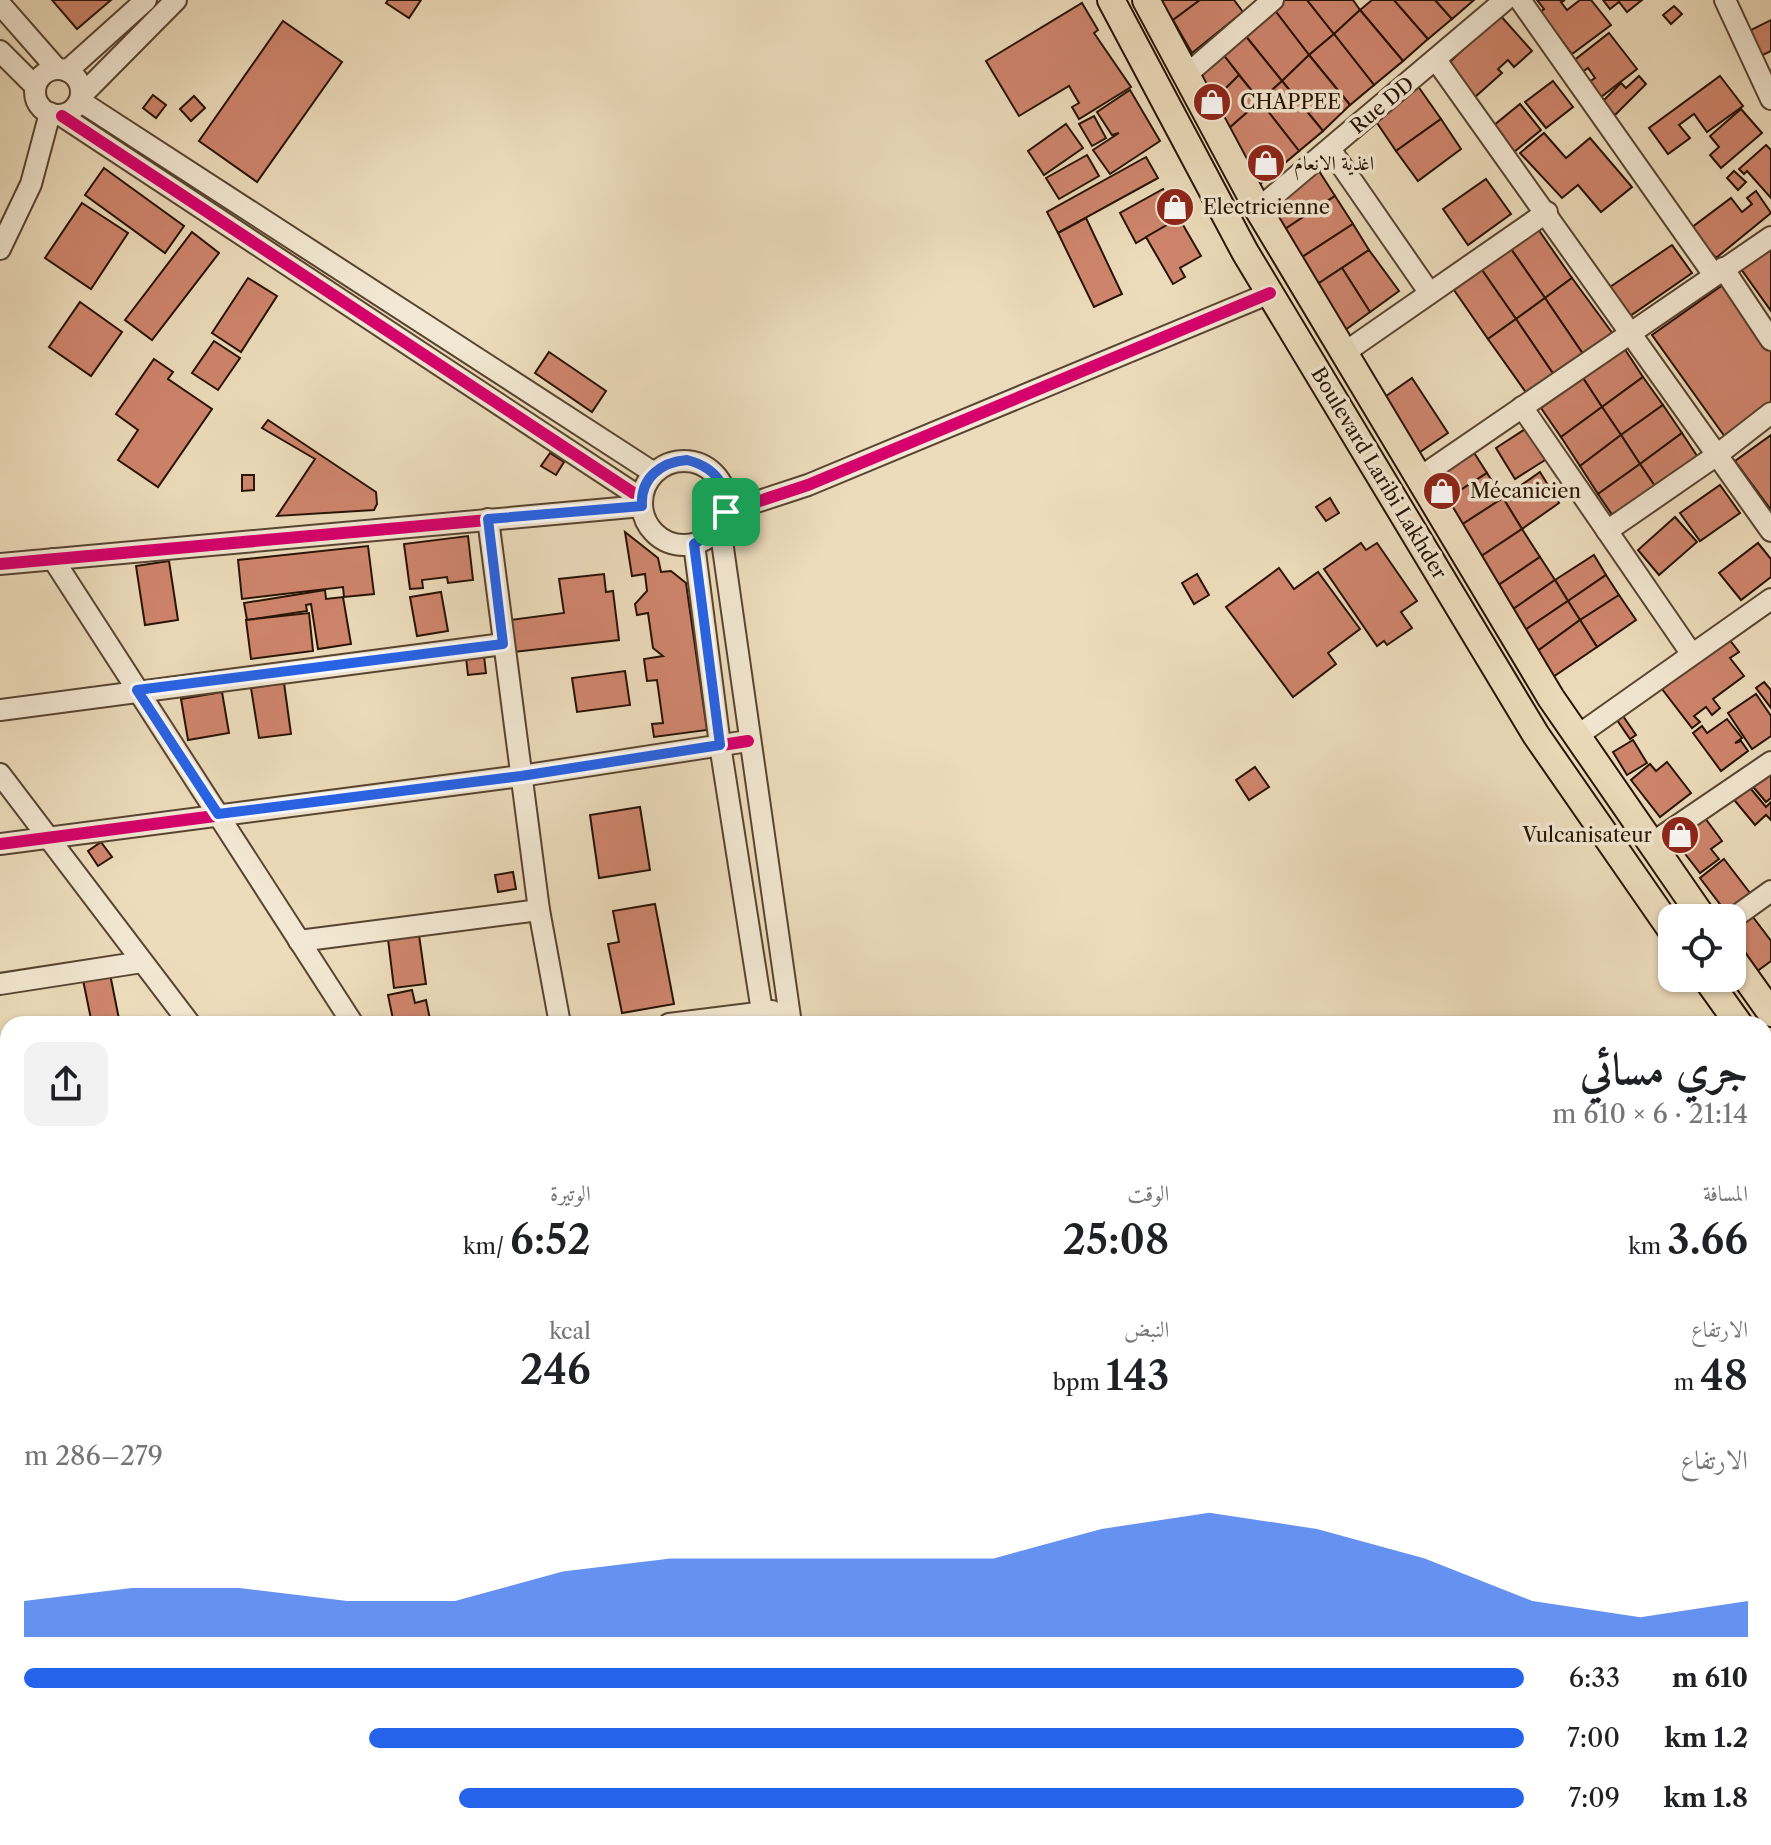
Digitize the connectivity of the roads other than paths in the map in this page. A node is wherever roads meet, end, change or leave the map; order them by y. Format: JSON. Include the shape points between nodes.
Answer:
{"nodes":[{"id":1,"x":146,"y":0,"type":"edge"},
{"id":2,"x":176,"y":0,"type":"edge"},
{"id":3,"x":1111,"y":0,"type":"edge"},
{"id":4,"x":1146,"y":0,"type":"edge"},
{"id":5,"x":1273,"y":0,"type":"edge"},
{"id":6,"x":1505,"y":0,"type":"edge"},
{"id":7,"x":1520,"y":0,"type":"edge"},
{"id":8,"x":1725,"y":0,"type":"edge"},
{"id":9,"x":0,"y":4,"type":"edge"},
{"id":10,"x":0,"y":51,"type":"edge"},
{"id":11,"x":85,"y":56,"type":"junction"},
{"id":12,"x":1436,"y":60,"type":"junction"},
{"id":13,"x":62,"y":70,"type":"junction"},
{"id":14,"x":105,"y":75,"type":"junction"},
{"id":15,"x":1185,"y":76,"type":"junction"},
{"id":16,"x":35,"y":86,"type":"junction"},
{"id":17,"x":81,"y":98,"type":"junction"},
{"id":18,"x":1771,"y":99,"type":"edge"},
{"id":19,"x":56,"y":114,"type":"junction"},
{"id":20,"x":1330,"y":149,"type":"junction"},
{"id":21,"x":1258,"y":209,"type":"junction"},
{"id":22,"x":1547,"y":212,"type":"junction"},
{"id":23,"x":1232,"y":226,"type":"junction"},
{"id":24,"x":1771,"y":237,"type":"edge"},
{"id":25,"x":0,"y":249,"type":"edge"},
{"id":26,"x":1718,"y":271,"type":"junction"},
{"id":27,"x":1429,"y":292,"type":"junction"},
{"id":28,"x":1270,"y":293,"type":"junction"},
{"id":29,"x":1631,"y":332,"type":"junction"},
{"id":30,"x":1771,"y":340,"type":"edge"},
{"id":31,"x":1344,"y":353,"type":"junction"},
{"id":32,"x":1522,"y":407,"type":"junction"},
{"id":33,"x":1771,"y":413,"type":"edge"},
{"id":34,"x":1717,"y":455,"type":"junction"},
{"id":35,"x":654,"y":473,"type":"junction"},
{"id":36,"x":1419,"y":478,"type":"junction"},
{"id":37,"x":642,"y":502,"type":"junction"},
{"id":38,"x":488,"y":519,"type":"junction"},
{"id":39,"x":723,"y":520,"type":"junction"},
{"id":40,"x":1607,"y":531,"type":"junction"},
{"id":41,"x":1771,"y":531,"type":"edge"},
{"id":42,"x":694,"y":544,"type":"junction"},
{"id":43,"x":53,"y":559,"type":"junction"},
{"id":44,"x":0,"y":564,"type":"edge"},
{"id":45,"x":1771,"y":599,"type":"edge"},
{"id":46,"x":503,"y":644,"type":"junction"},
{"id":47,"x":1691,"y":653,"type":"junction"},
{"id":48,"x":137,"y":690,"type":"junction"},
{"id":49,"x":0,"y":710,"type":"edge"},
{"id":50,"x":1577,"y":736,"type":"junction"},
{"id":51,"x":748,"y":741,"type":"junction"},
{"id":52,"x":720,"y":745,"type":"junction"},
{"id":53,"x":1771,"y":762,"type":"edge"},
{"id":54,"x":0,"y":774,"type":"edge"},
{"id":55,"x":521,"y":776,"type":"junction"},
{"id":56,"x":218,"y":814,"type":"junction"},
{"id":57,"x":48,"y":838,"type":"junction"},
{"id":58,"x":1652,"y":843,"type":"junction"},
{"id":59,"x":0,"y":844,"type":"edge"},
{"id":60,"x":1771,"y":891,"type":"edge"},
{"id":61,"x":1693,"y":904,"type":"edge"},
{"id":62,"x":1746,"y":909,"type":"edge"},
{"id":63,"x":539,"y":910,"type":"junction"},
{"id":64,"x":1658,"y":911,"type":"edge"},
{"id":65,"x":299,"y":941,"type":"junction"},
{"id":66,"x":142,"y":962,"type":"junction"},
{"id":67,"x":1746,"y":978,"type":"edge"},
{"id":68,"x":0,"y":984,"type":"edge"},
{"id":69,"x":1716,"y":992,"type":"edge"},
{"id":70,"x":1771,"y":1013,"type":"edge"},
{"id":71,"x":184,"y":1016,"type":"edge"},
{"id":72,"x":348,"y":1016,"type":"edge"},
{"id":73,"x":559,"y":1016,"type":"edge"},
{"id":74,"x":763,"y":1016,"type":"edge"},
{"id":75,"x":790,"y":1016,"type":"edge"},
{"id":76,"x":1733,"y":1016,"type":"edge"}],
"edges":[{"from":1,"to":11,"type":"street"},
{"from":2,"to":14,"type":"street"},
{"from":3,"to":23,"type":"main road","name":"Boulevard Laribi Lakhder"},
{"from":4,"to":15,"type":"main road","name":"Boulevard Laribi Lakhder"},
{"from":5,"to":15,"type":"street"},
{"from":6,"to":12,"type":"street","name":"Rue DD"},
{"from":7,"to":26,"type":"street"},
{"from":8,"to":18,"type":"street"},
{"from":9,"to":13,"type":"street"},
{"from":10,"to":16,"type":"street"},
{"from":11,"to":13,"type":"street"},
{"from":11,"to":14,"type":"street"},
{"from":12,"to":20,"type":"street","name":"Rue DD"},
{"from":12,"to":22,"type":"street"},
{"from":13,"to":16,"type":"street","via":[[48,72]]},
{"from":13,"to":17,"type":"street","via":[[75,76]]},
{"from":14,"to":17,"type":"street"},
{"from":15,"to":21,"type":"main road","name":"Boulevard Laribi Lakhder"},
{"from":16,"to":19,"type":"street","via":[[36,98]]},
{"from":17,"to":19,"type":"street"},
{"from":17,"to":35,"type":"street"},
{"from":19,"to":25,"type":"street"},
{"from":19,"to":37,"type":"street"},
{"from":20,"to":21,"type":"street","name":"Rue DD"},
{"from":20,"to":27,"type":"street"},
{"from":21,"to":23,"type":"main road"},
{"from":21,"to":31,"type":"main road","name":"Boulevard Laribi Lakhder"},
{"from":22,"to":27,"type":"street"},
{"from":22,"to":29,"type":"street"},
{"from":23,"to":28,"type":"main road","name":"Boulevard Laribi Lakhder"},
{"from":24,"to":26,"type":"street"},
{"from":26,"to":29,"type":"street"},
{"from":26,"to":30,"type":"street"},
{"from":27,"to":31,"type":"street"},
{"from":28,"to":39,"type":"street"},
{"from":28,"to":64,"type":"main road","name":"Boulevard Laribi Lakhder","via":[[1536,735]]},
{"from":29,"to":32,"type":"street"},
{"from":29,"to":34,"type":"street"},
{"from":31,"to":36,"type":"main road","name":"Boulevard Laribi Lakhder"},
{"from":32,"to":36,"type":"street"},
{"from":32,"to":40,"type":"street"},
{"from":33,"to":34,"type":"street"},
{"from":34,"to":40,"type":"street"},
{"from":34,"to":41,"type":"street"},
{"from":35,"to":37,"type":"street"},
{"from":35,"to":39,"type":"street","via":[[687,460],[710,469],[724,488]]},
{"from":36,"to":50,"type":"main road","name":"Boulevard Laribi Lakhder"},
{"from":37,"to":38,"type":"street"},
{"from":37,"to":42,"type":"street","via":[[651,529],[660,537]]},
{"from":38,"to":43,"type":"street"},
{"from":38,"to":46,"type":"street"},
{"from":39,"to":42,"type":"street"},
{"from":39,"to":51,"type":"street"},
{"from":40,"to":47,"type":"street"},
{"from":42,"to":52,"type":"street"},
{"from":43,"to":44,"type":"street"},
{"from":43,"to":48,"type":"street"},
{"from":45,"to":47,"type":"street"},
{"from":46,"to":48,"type":"street"},
{"from":46,"to":55,"type":"street"},
{"from":47,"to":50,"type":"street"},
{"from":48,"to":49,"type":"street"},
{"from":48,"to":56,"type":"street"},
{"from":50,"to":58,"type":"main road","name":"Boulevard Laribi Lakhder"},
{"from":51,"to":52,"type":"street"},
{"from":51,"to":75,"type":"street"},
{"from":52,"to":55,"type":"street"},
{"from":52,"to":74,"type":"street"},
{"from":53,"to":58,"type":"street"},
{"from":54,"to":57,"type":"street"},
{"from":55,"to":56,"type":"street"},
{"from":55,"to":63,"type":"street"},
{"from":56,"to":57,"type":"street"},
{"from":56,"to":65,"type":"street"},
{"from":57,"to":59,"type":"street"},
{"from":57,"to":66,"type":"street"},
{"from":58,"to":61,"type":"main road","name":"Boulevard Laribi Lakhder"},
{"from":60,"to":62,"type":"street"},
{"from":63,"to":65,"type":"street"},
{"from":63,"to":73,"type":"street"},
{"from":65,"to":72,"type":"street"},
{"from":66,"to":68,"type":"street"},
{"from":66,"to":71,"type":"street"},
{"from":67,"to":70,"type":"main road"},
{"from":69,"to":76,"type":"main road"}]}
